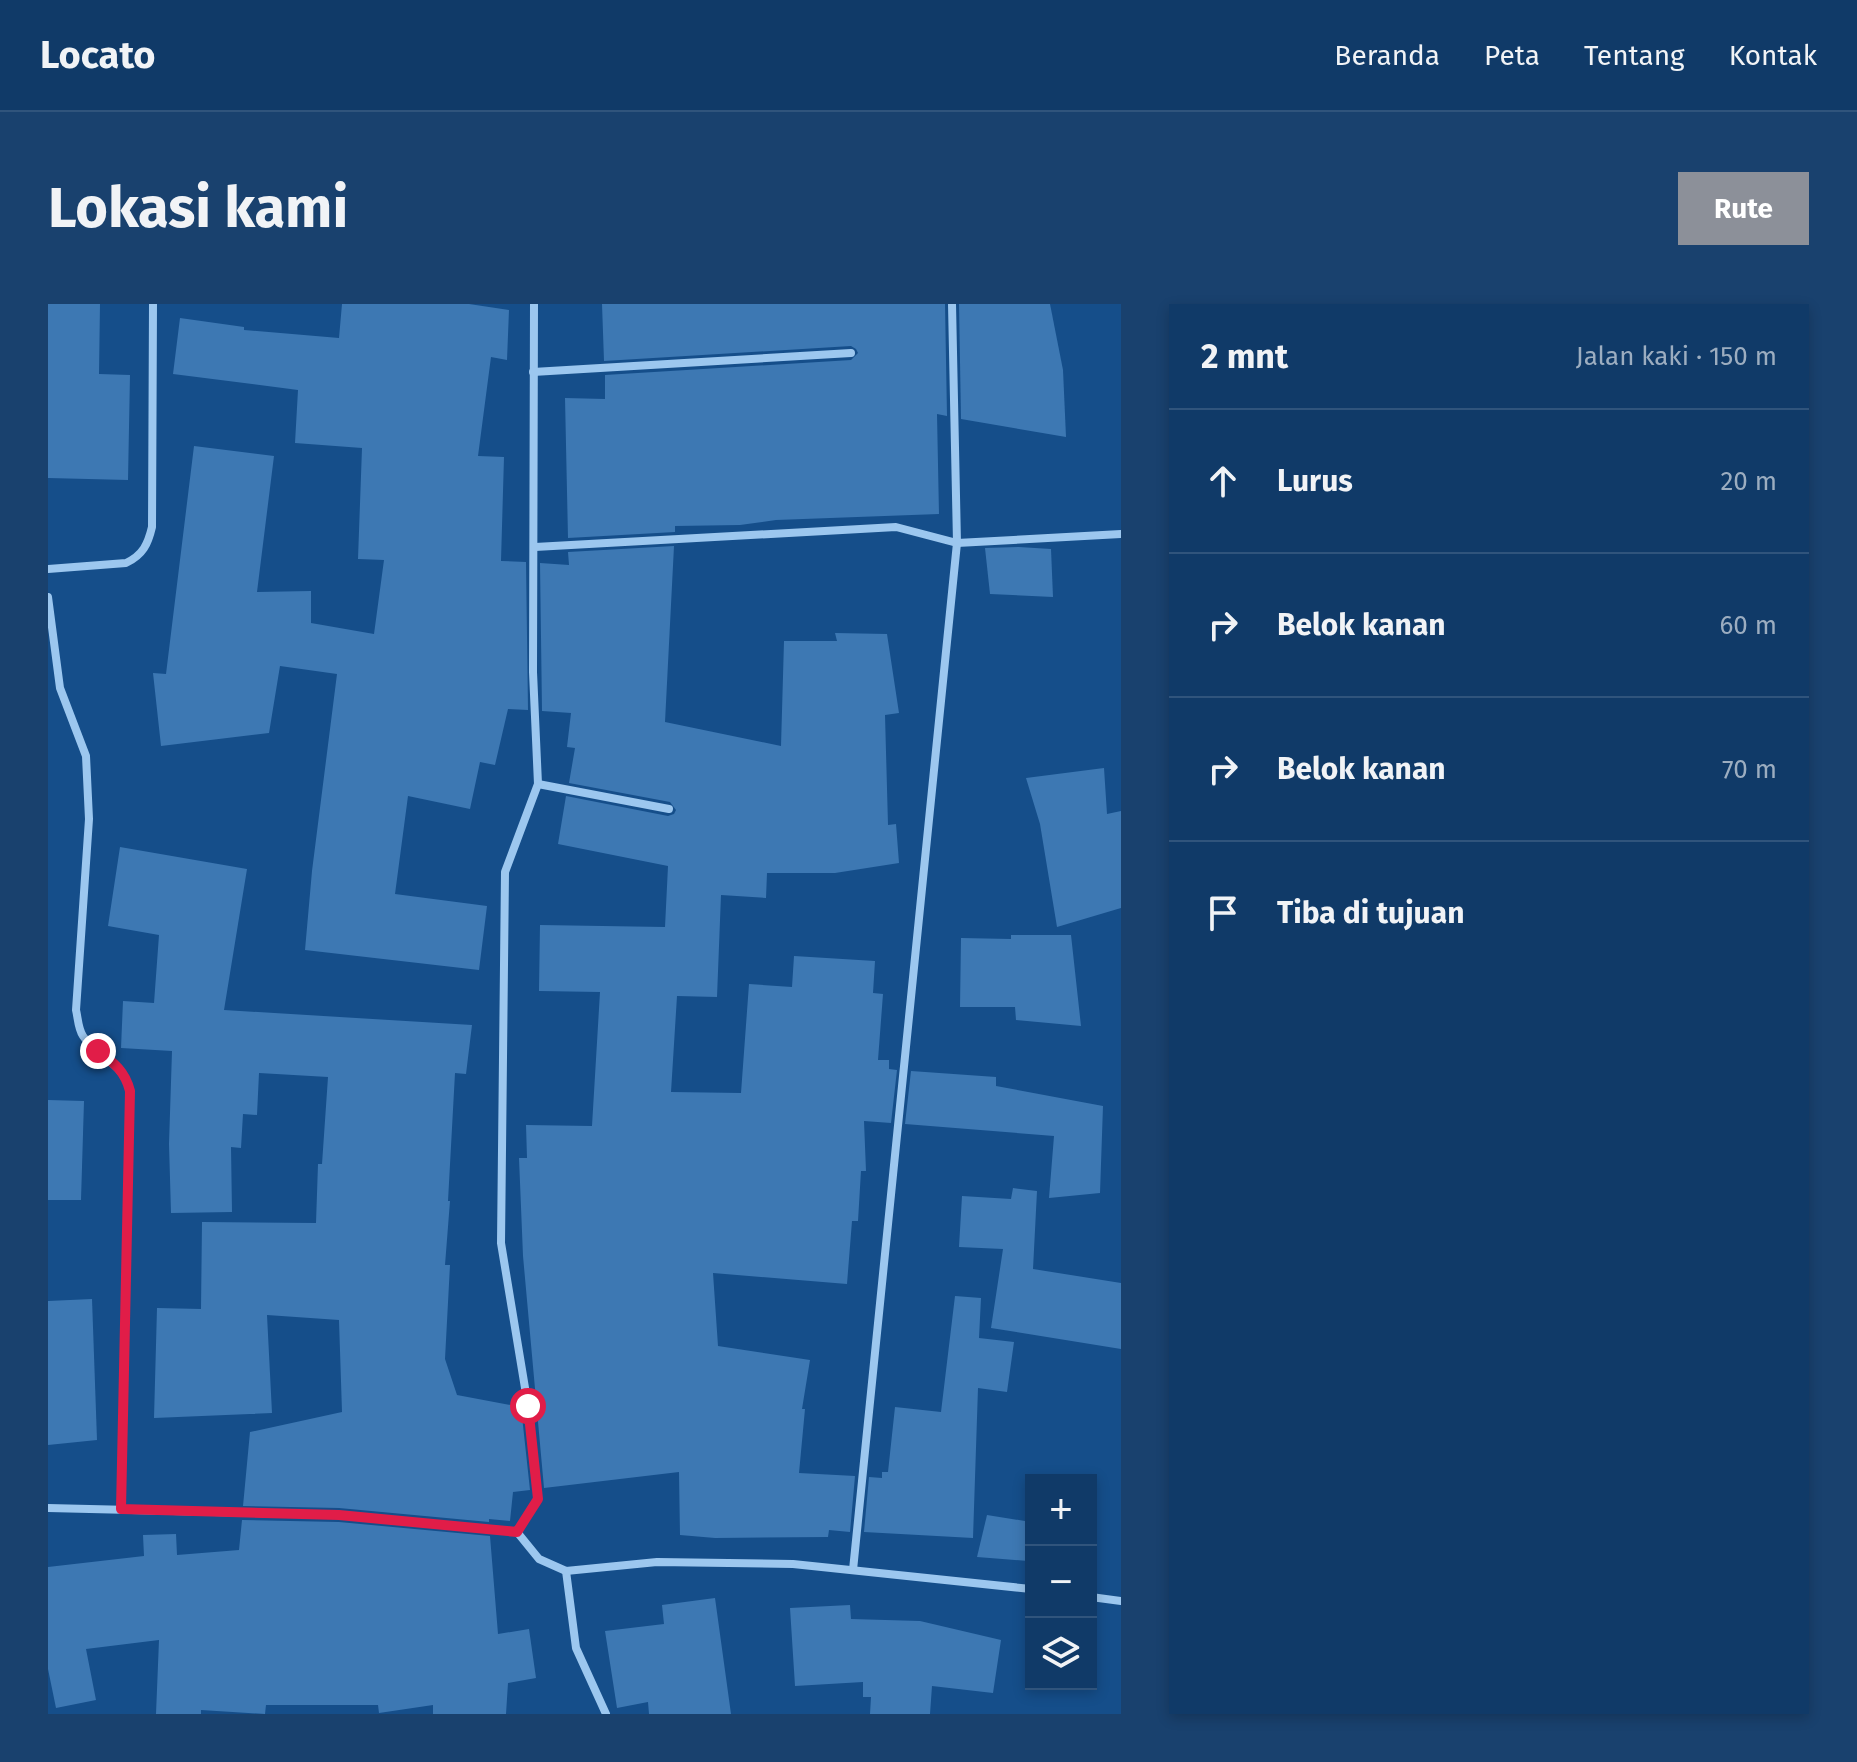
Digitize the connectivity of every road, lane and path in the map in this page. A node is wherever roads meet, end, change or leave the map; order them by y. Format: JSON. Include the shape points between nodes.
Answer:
{"nodes":[{"id":1,"x":153,"y":304,"type":"edge"},
{"id":2,"x":534,"y":304,"type":"edge"},
{"id":3,"x":952,"y":304,"type":"edge"},
{"id":4,"x":851,"y":353,"type":"dead end"},
{"id":5,"x":533,"y":372,"type":"junction"},
{"id":6,"x":1121,"y":534,"type":"edge"},
{"id":7,"x":957,"y":543,"type":"junction"},
{"id":8,"x":535,"y":547,"type":"junction"},
{"id":9,"x":48,"y":569,"type":"edge"},
{"id":10,"x":48,"y":597,"type":"edge"},
{"id":11,"x":538,"y":784,"type":"junction"},
{"id":12,"x":669,"y":809,"type":"dead end"},
{"id":13,"x":48,"y":1508,"type":"edge"},
{"id":14,"x":121,"y":1509,"type":"junction"},
{"id":15,"x":517,"y":1532,"type":"junction"},
{"id":16,"x":853,"y":1570,"type":"junction"},
{"id":17,"x":566,"y":1571,"type":"junction"},
{"id":18,"x":1025,"y":1588,"type":"edge"},
{"id":19,"x":1097,"y":1598,"type":"edge"},
{"id":20,"x":1121,"y":1601,"type":"edge"},
{"id":21,"x":606,"y":1714,"type":"edge"}],
"edges":[{"from":1,"to":9,"type":"street","via":[[148,543],[126,563]]},
{"from":2,"to":5,"type":"street"},
{"from":3,"to":7,"type":"street"},
{"from":4,"to":5,"type":"street"},
{"from":5,"to":8,"type":"street"},
{"from":6,"to":7,"type":"street"},
{"from":7,"to":8,"type":"street","via":[[896,527]]},
{"from":7,"to":16,"type":"street"},
{"from":8,"to":11,"type":"street"},
{"from":10,"to":14,"type":"street","via":[[60,688],[87,767],[89,819],[76,1010],[81,1035],[119,1067],[130,1091]]},
{"from":11,"to":12,"type":"street"},
{"from":11,"to":15,"type":"street","via":[[505,872],[501,1243],[538,1499]]},
{"from":13,"to":14,"type":"street"},
{"from":14,"to":15,"type":"street","via":[[339,1515]]},
{"from":15,"to":17,"type":"street","via":[[539,1559]]},
{"from":16,"to":17,"type":"street","via":[[657,1562]]},
{"from":16,"to":18,"type":"street"},
{"from":17,"to":21,"type":"street","via":[[576,1648]]},
{"from":19,"to":20,"type":"street"}]}
